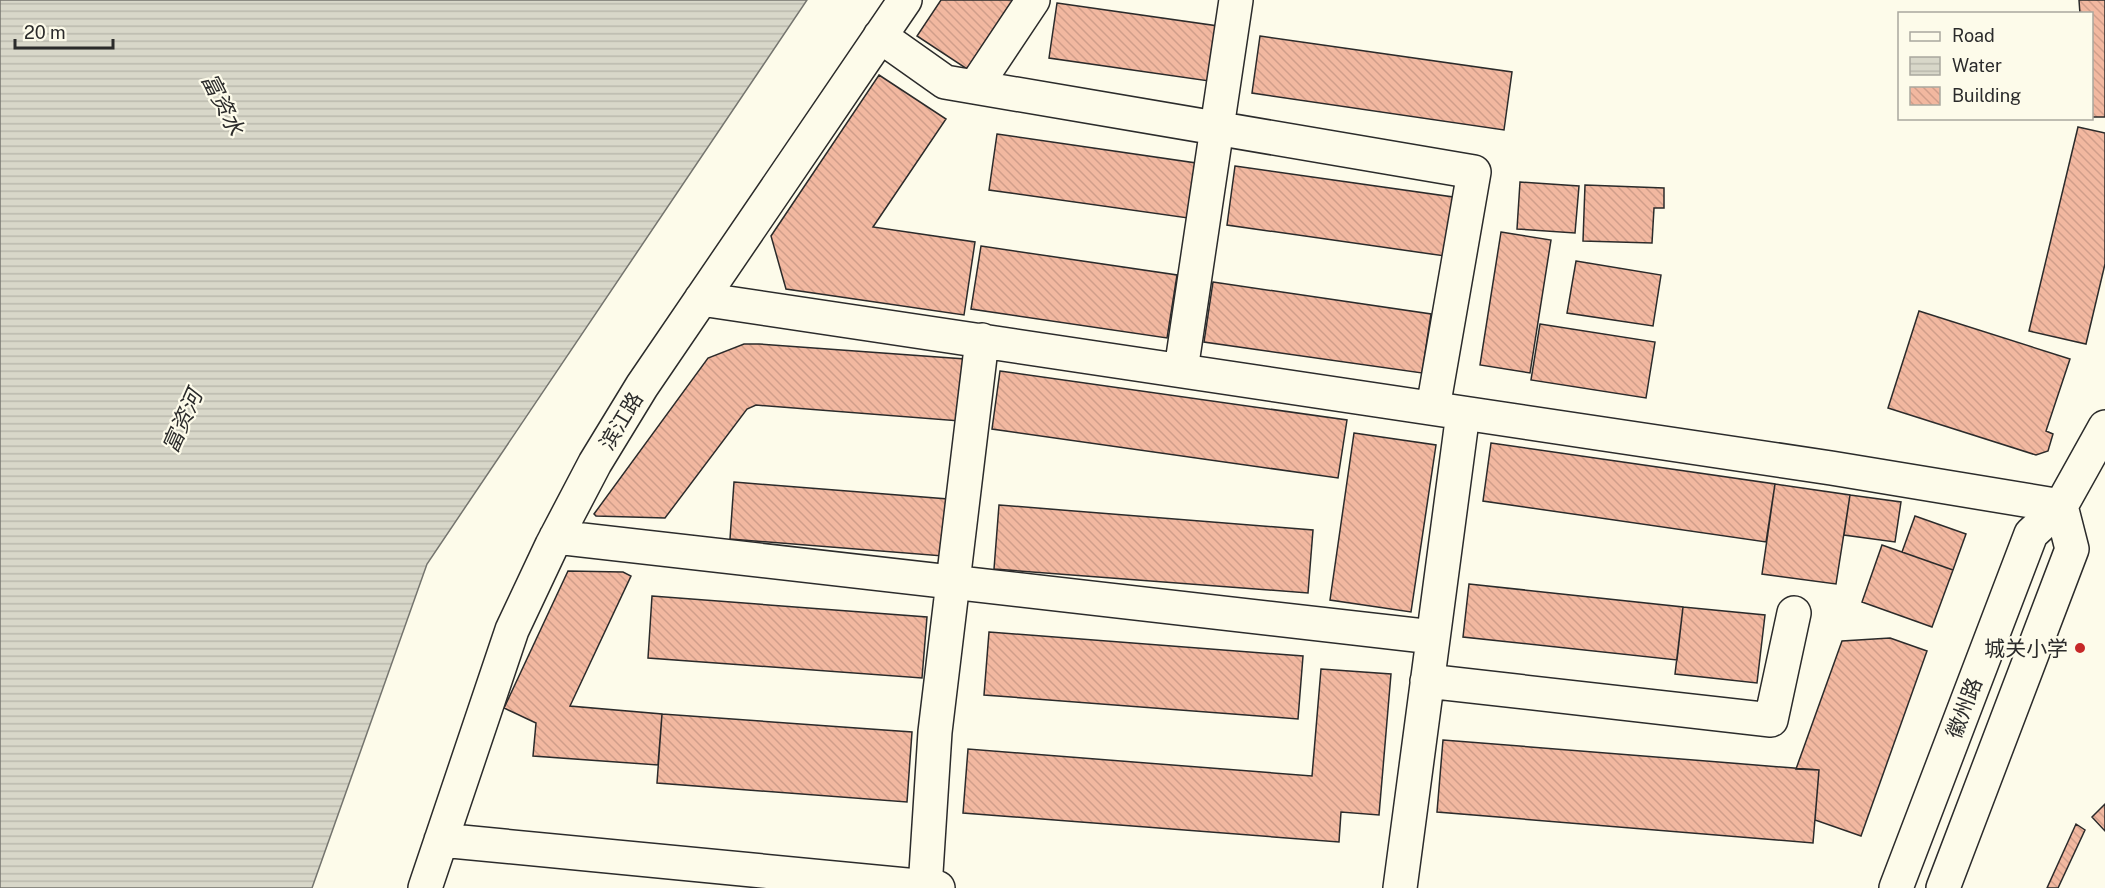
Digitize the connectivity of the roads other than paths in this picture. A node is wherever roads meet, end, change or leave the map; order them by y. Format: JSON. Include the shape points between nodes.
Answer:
{"nodes":[{"id":1,"x":904,"y":0,"type":"edge"},
{"id":2,"x":1033,"y":0,"type":"edge"},
{"id":3,"x":1236,"y":0,"type":"edge"},
{"id":4,"x":880,"y":36,"type":"junction"},
{"id":5,"x":975,"y":87,"type":"junction"},
{"id":6,"x":1217,"y":128,"type":"junction"},
{"id":7,"x":701,"y":299,"type":"junction"},
{"id":8,"x":982,"y":340,"type":"junction"},
{"id":9,"x":1181,"y":370,"type":"junction"},
{"id":10,"x":1448,"y":410,"type":"junction"},
{"id":11,"x":2105,"y":427,"type":"edge"},
{"id":12,"x":2061,"y":506,"type":"junction"},
{"id":13,"x":556,"y":537,"type":"junction"},
{"id":14,"x":953,"y":582,"type":"junction"},
{"id":15,"x":1794,"y":613,"type":"dead end"},
{"id":16,"x":1433,"y":637,"type":"junction"},
{"id":17,"x":1427,"y":681,"type":"junction"},
{"id":18,"x":441,"y":840,"type":"junction"},
{"id":19,"x":425,"y":888,"type":"edge"},
{"id":20,"x":929,"y":888,"type":"edge"},
{"id":21,"x":1400,"y":888,"type":"edge"},
{"id":22,"x":1896,"y":888,"type":"edge"},
{"id":23,"x":1943,"y":888,"type":"edge"}],
"edges":[{"from":1,"to":4,"type":"street","name":"滨江路"},
{"from":2,"to":5,"type":"street"},
{"from":3,"to":6,"type":"street"},
{"from":4,"to":5,"type":"street","via":[[945,81]]},
{"from":4,"to":7,"type":"street","name":"滨江路"},
{"from":5,"to":6,"type":"street"},
{"from":6,"to":9,"type":"street"},
{"from":6,"to":10,"type":"street","via":[[1474,172]]},
{"from":7,"to":8,"type":"street"},
{"from":7,"to":13,"type":"street","name":"滨江路","via":[[631,405]]},
{"from":8,"to":9,"type":"street"},
{"from":8,"to":14,"type":"street"},
{"from":9,"to":10,"type":"street"},
{"from":10,"to":12,"type":"street"},
{"from":10,"to":16,"type":"street"},
{"from":11,"to":12,"type":"street","name":"徽州路"},
{"from":12,"to":22,"type":"street","name":"徽州路","via":[[2031,534]]},
{"from":12,"to":23,"type":"street","via":[[2072,549]]},
{"from":13,"to":14,"type":"street"},
{"from":13,"to":18,"type":"street","name":"滨江路","via":[[512,630]]},
{"from":14,"to":16,"type":"street"},
{"from":14,"to":20,"type":"street","via":[[935,732]]},
{"from":15,"to":17,"type":"street","via":[[1771,720]]},
{"from":16,"to":17,"type":"street"},
{"from":17,"to":21,"type":"street"},
{"from":18,"to":19,"type":"street","name":"滨江路"},
{"from":18,"to":20,"type":"street"}]}
